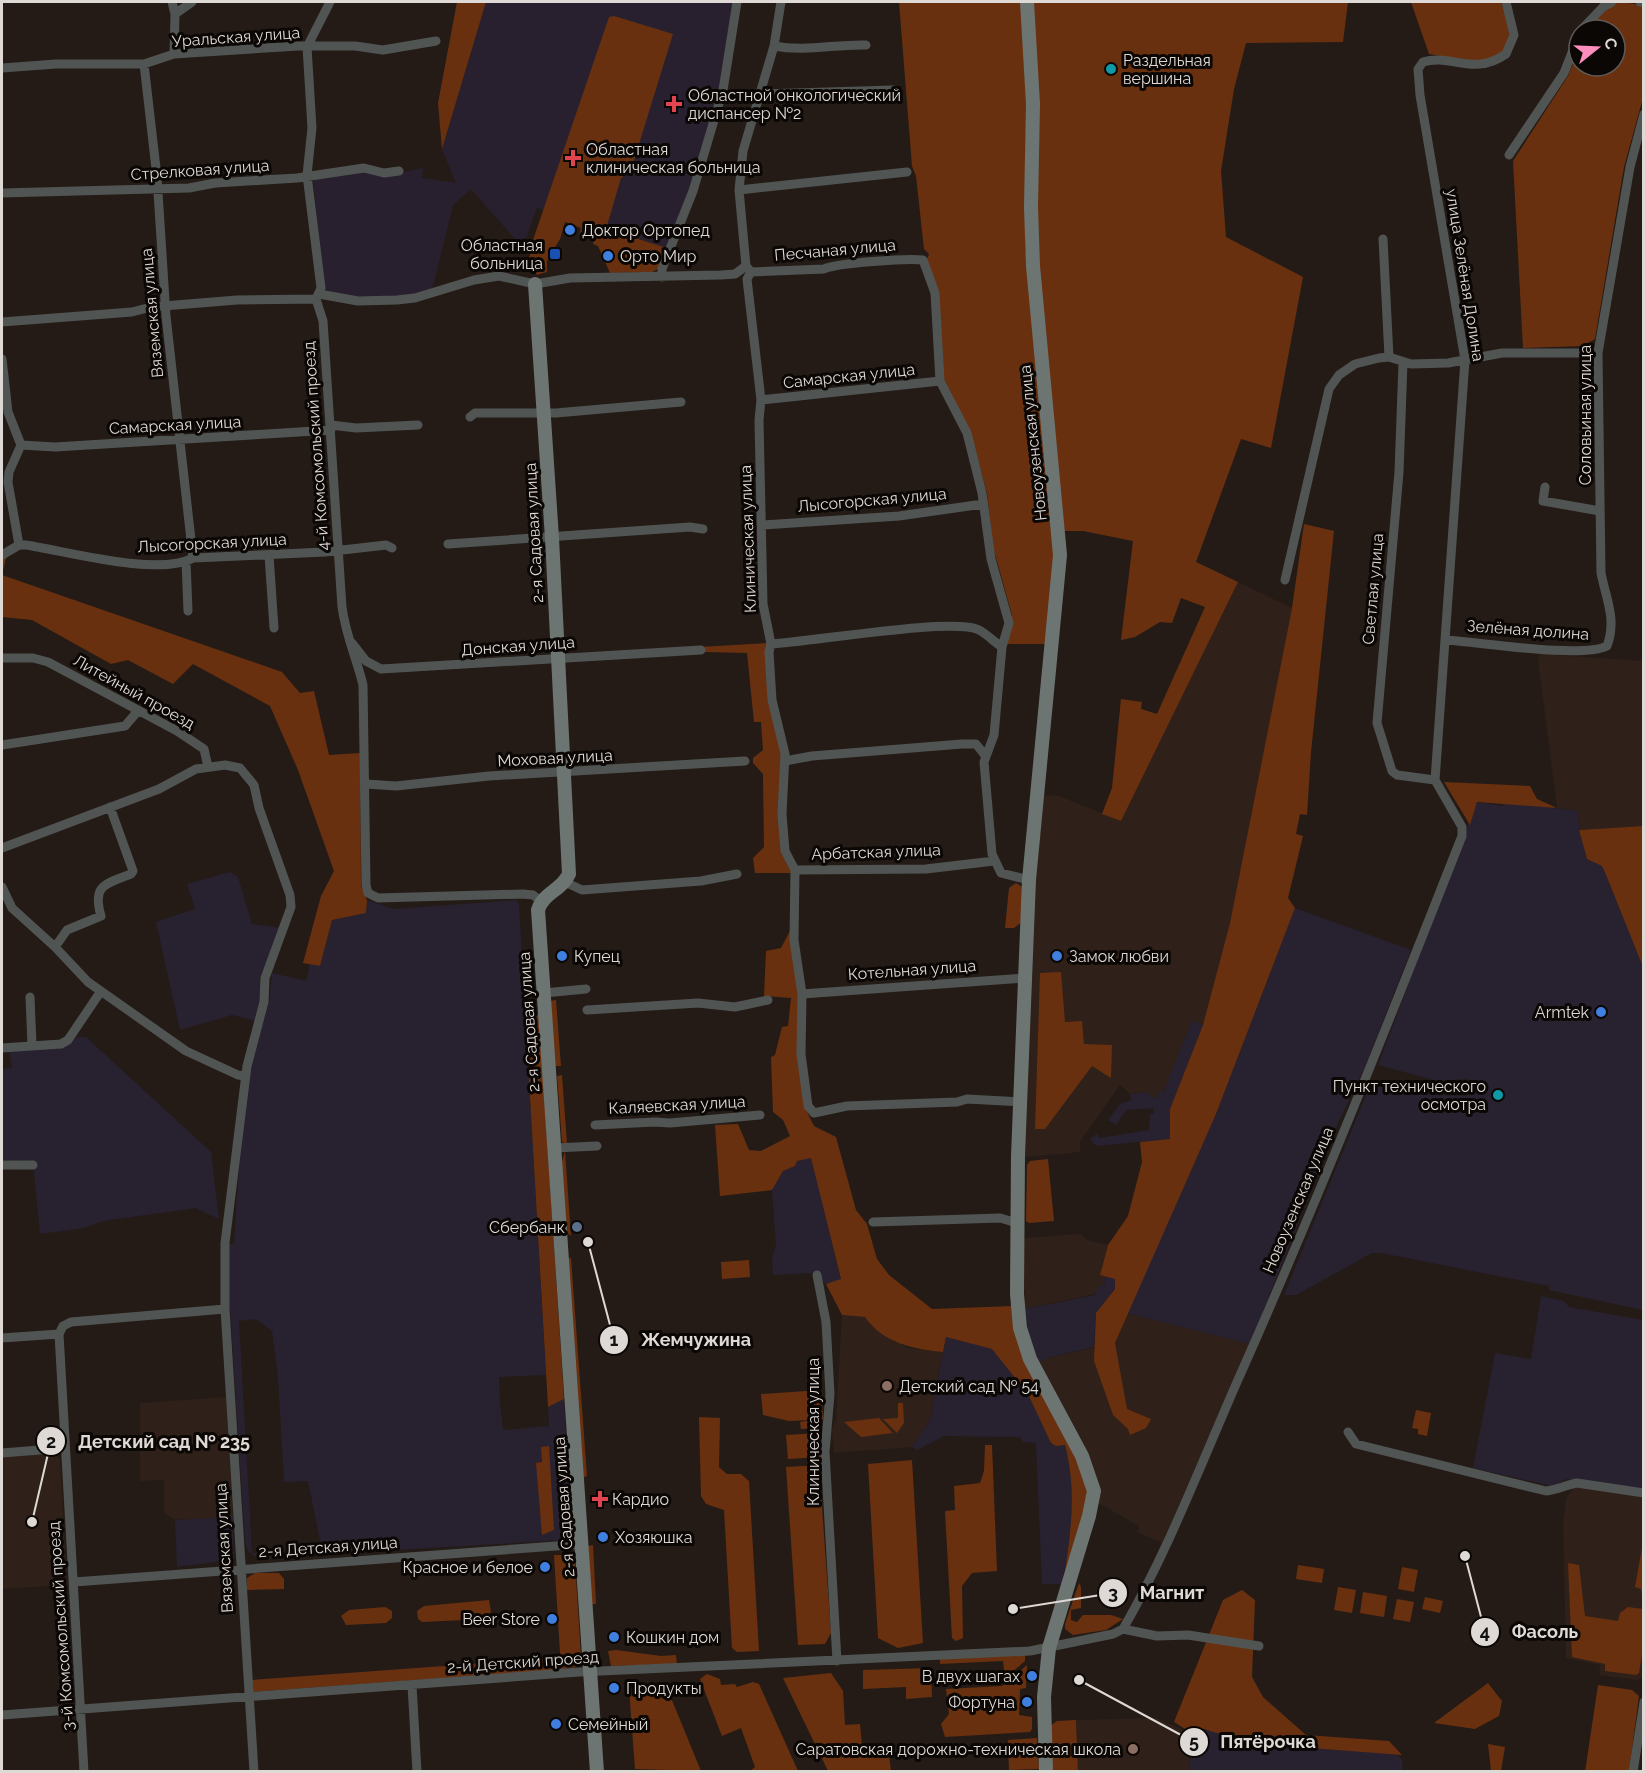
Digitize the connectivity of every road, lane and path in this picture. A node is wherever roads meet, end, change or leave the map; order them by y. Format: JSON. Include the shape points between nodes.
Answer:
{"nodes":[{"id":1,"x":172,"y":2,"type":"edge"},
{"id":2,"x":192,"y":2,"type":"edge"},
{"id":3,"x":330,"y":2,"type":"edge"},
{"id":4,"x":737,"y":2,"type":"edge"},
{"id":5,"x":781,"y":2,"type":"edge"},
{"id":6,"x":1027,"y":2,"type":"edge"},
{"id":7,"x":1506,"y":2,"type":"edge"},
{"id":8,"x":1612,"y":2,"type":"edge"},
{"id":9,"x":174,"y":14,"type":"junction"},
{"id":10,"x":1592,"y":18,"type":"edge"},
{"id":11,"x":436,"y":41,"type":"dead end"},
{"id":12,"x":866,"y":45,"type":"dead end"},
{"id":13,"x":774,"y":46,"type":"junction"},
{"id":14,"x":307,"y":47,"type":"junction"},
{"id":15,"x":174,"y":54,"type":"junction"},
{"id":16,"x":144,"y":64,"type":"junction"},
{"id":17,"x":1567,"y":65,"type":"edge"},
{"id":18,"x":2,"y":68,"type":"edge"},
{"id":19,"x":893,"y":90,"type":"dead end"},
{"id":20,"x":762,"y":94,"type":"junction"},
{"id":21,"x":1644,"y":114,"type":"edge"},
{"id":22,"x":1509,"y":156,"type":"dead end"},
{"id":23,"x":399,"y":171,"type":"dead end"},
{"id":24,"x":907,"y":172,"type":"dead end"},
{"id":25,"x":307,"y":175,"type":"junction"},
{"id":26,"x":157,"y":188,"type":"junction"},
{"id":27,"x":739,"y":190,"type":"junction"},
{"id":28,"x":2,"y":192,"type":"edge"},
{"id":29,"x":1383,"y":239,"type":"dead end"},
{"id":30,"x":748,"y":273,"type":"junction"},
{"id":31,"x":662,"y":277,"type":"junction"},
{"id":32,"x":535,"y":284,"type":"junction"},
{"id":33,"x":318,"y":296,"type":"junction"},
{"id":34,"x":165,"y":306,"type":"junction"},
{"id":35,"x":2,"y":322,"type":"edge"},
{"id":36,"x":1598,"y":353,"type":"junction"},
{"id":37,"x":1389,"y":357,"type":"junction"},
{"id":38,"x":2,"y":358,"type":"edge"},
{"id":39,"x":1465,"y":360,"type":"junction"},
{"id":40,"x":1403,"y":363,"type":"junction"},
{"id":41,"x":940,"y":381,"type":"junction"},
{"id":42,"x":761,"y":400,"type":"junction"},
{"id":43,"x":681,"y":402,"type":"dead end"},
{"id":44,"x":543,"y":412,"type":"junction"},
{"id":45,"x":470,"y":417,"type":"dead end"},
{"id":46,"x":418,"y":425,"type":"dead end"},
{"id":47,"x":331,"y":428,"type":"junction"},
{"id":48,"x":180,"y":439,"type":"junction"},
{"id":49,"x":21,"y":446,"type":"junction"},
{"id":50,"x":1545,"y":487,"type":"dead end"},
{"id":51,"x":983,"y":504,"type":"junction"},
{"id":52,"x":1600,"y":511,"type":"junction"},
{"id":53,"x":763,"y":525,"type":"junction"},
{"id":54,"x":703,"y":529,"type":"dead end"},
{"id":55,"x":552,"y":538,"type":"junction"},
{"id":56,"x":448,"y":544,"type":"dead end"},
{"id":57,"x":19,"y":545,"type":"junction"},
{"id":58,"x":392,"y":548,"type":"dead end"},
{"id":59,"x":338,"y":551,"type":"junction"},
{"id":60,"x":2,"y":555,"type":"edge"},
{"id":61,"x":269,"y":555,"type":"junction"},
{"id":62,"x":189,"y":560,"type":"junction"},
{"id":63,"x":1285,"y":580,"type":"dead end"},
{"id":64,"x":188,"y":610,"type":"dead end"},
{"id":65,"x":274,"y":628,"type":"dead end"},
{"id":66,"x":1446,"y":640,"type":"junction"},
{"id":67,"x":347,"y":642,"type":"junction"},
{"id":68,"x":771,"y":644,"type":"junction"},
{"id":69,"x":1607,"y":646,"type":"joint"},
{"id":70,"x":1002,"y":647,"type":"junction"},
{"id":71,"x":701,"y":650,"type":"dead end"},
{"id":72,"x":2,"y":658,"type":"edge"},
{"id":73,"x":558,"y":658,"type":"junction"},
{"id":74,"x":137,"y":712,"type":"junction"},
{"id":75,"x":2,"y":745,"type":"edge"},
{"id":76,"x":984,"y":754,"type":"junction"},
{"id":77,"x":745,"y":761,"type":"dead end"},
{"id":78,"x":785,"y":761,"type":"junction"},
{"id":79,"x":208,"y":767,"type":"junction"},
{"id":80,"x":564,"y":773,"type":"junction"},
{"id":81,"x":1435,"y":780,"type":"junction"},
{"id":82,"x":366,"y":784,"type":"junction"},
{"id":83,"x":110,"y":807,"type":"junction"},
{"id":84,"x":2,"y":848,"type":"edge"},
{"id":85,"x":994,"y":861,"type":"junction"},
{"id":86,"x":795,"y":870,"type":"junction"},
{"id":87,"x":737,"y":874,"type":"dead end"},
{"id":88,"x":1029,"y":880,"type":"junction"},
{"id":89,"x":565,"y":882,"type":"junction"},
{"id":90,"x":2,"y":890,"type":"edge"},
{"id":91,"x":541,"y":901,"type":"junction"},
{"id":92,"x":55,"y":947,"type":"junction"},
{"id":93,"x":1025,"y":978,"type":"junction"},
{"id":94,"x":586,"y":989,"type":"dead end"},
{"id":95,"x":101,"y":991,"type":"junction"},
{"id":96,"x":544,"y":993,"type":"junction"},
{"id":97,"x":802,"y":994,"type":"junction"},
{"id":98,"x":30,"y":997,"type":"dead end"},
{"id":99,"x":768,"y":1000,"type":"dead end"},
{"id":100,"x":587,"y":1010,"type":"dead end"},
{"id":101,"x":32,"y":1045,"type":"junction"},
{"id":102,"x":2,"y":1048,"type":"edge"},
{"id":103,"x":246,"y":1076,"type":"junction"},
{"id":104,"x":1021,"y":1102,"type":"junction"},
{"id":105,"x":760,"y":1115,"type":"dead end"},
{"id":106,"x":595,"y":1125,"type":"dead end"},
{"id":107,"x":597,"y":1146,"type":"dead end"},
{"id":108,"x":554,"y":1148,"type":"junction"},
{"id":109,"x":2,"y":1165,"type":"edge"},
{"id":110,"x":33,"y":1165,"type":"dead end"},
{"id":111,"x":873,"y":1222,"type":"dead end"},
{"id":112,"x":1017,"y":1223,"type":"junction"},
{"id":113,"x":817,"y":1275,"type":"dead end"},
{"id":114,"x":225,"y":1309,"type":"junction"},
{"id":115,"x":58,"y":1334,"type":"junction"},
{"id":116,"x":2,"y":1338,"type":"edge"},
{"id":117,"x":1348,"y":1432,"type":"dead end"},
{"id":118,"x":65,"y":1448,"type":"junction"},
{"id":119,"x":2,"y":1452,"type":"edge"},
{"id":120,"x":1644,"y":1493,"type":"edge"},
{"id":121,"x":583,"y":1544,"type":"junction"},
{"id":122,"x":240,"y":1567,"type":"junction"},
{"id":123,"x":74,"y":1582,"type":"junction"},
{"id":124,"x":1123,"y":1629,"type":"junction"},
{"id":125,"x":1259,"y":1646,"type":"dead end"},
{"id":126,"x":1049,"y":1647,"type":"junction"},
{"id":127,"x":837,"y":1661,"type":"junction"},
{"id":128,"x":591,"y":1671,"type":"junction"},
{"id":129,"x":412,"y":1685,"type":"junction"},
{"id":130,"x":248,"y":1698,"type":"junction"},
{"id":131,"x":1644,"y":1702,"type":"edge"},
{"id":132,"x":82,"y":1710,"type":"junction"},
{"id":133,"x":2,"y":1715,"type":"edge"},
{"id":134,"x":84,"y":1772,"type":"edge"},
{"id":135,"x":254,"y":1772,"type":"edge"},
{"id":136,"x":417,"y":1772,"type":"edge"},
{"id":137,"x":597,"y":1772,"type":"edge"},
{"id":138,"x":1046,"y":1772,"type":"edge"},
{"id":139,"x":1634,"y":1772,"type":"edge"}],
"edges":[{"from":1,"to":9,"type":"street"},
{"from":2,"to":9,"type":"street"},
{"from":3,"to":14,"type":"street"},
{"from":4,"to":31,"type":"street","via":[[723,90]]},
{"from":5,"to":13,"type":"street","name":"Клиническая улица"},
{"from":6,"to":88,"type":"main road","name":"Новоузенская улица","via":[[1033,105],[1033,266],[1060,555]]},
{"from":7,"to":39,"type":"street","name":"улица Зелёная Долина","via":[[1514,35],[1506,54],[1485,64],[1430,60],[1418,69]]},
{"from":8,"to":10,"type":"street"},
{"from":9,"to":15,"type":"street"},
{"from":11,"to":14,"type":"street","name":"Уральская улица","via":[[383,50]]},
{"from":12,"to":13,"type":"street","via":[[846,44],[827,49]]},
{"from":13,"to":20,"type":"street","name":"Клиническая улица"},
{"from":14,"to":15,"type":"street","name":"Уральская улица"},
{"from":14,"to":25,"type":"street","name":"4-й Комсомольский проезд","via":[[312,128]]},
{"from":15,"to":16,"type":"street","name":"Уральская улица"},
{"from":16,"to":18,"type":"street","name":"Уральская улица"},
{"from":16,"to":26,"type":"street","name":"Вяземская улица"},
{"from":17,"to":22,"type":"street"},
{"from":19,"to":20,"type":"street"},
{"from":20,"to":27,"type":"street","name":"Клиническая улица","via":[[744,151]]},
{"from":21,"to":36,"type":"street","name":"Соловьиная улица","via":[[1629,166]]},
{"from":23,"to":25,"type":"street","name":"Стрелковая улица","via":[[364,168]]},
{"from":24,"to":27,"type":"street"},
{"from":25,"to":26,"type":"street","name":"Стрелковая улица"},
{"from":25,"to":33,"type":"street","name":"4-й Комсомольский проезд"},
{"from":26,"to":28,"type":"street","name":"Стрелковая улица"},
{"from":26,"to":34,"type":"street","name":"Вяземская улица"},
{"from":27,"to":30,"type":"street","name":"Клиническая улица"},
{"from":29,"to":37,"type":"street"},
{"from":30,"to":31,"type":"street"},
{"from":30,"to":41,"type":"street","name":"Песчаная улица","via":[[824,269],[909,258],[923,260],[935,293]]},
{"from":30,"to":42,"type":"street","name":"Клиническая улица"},
{"from":31,"to":32,"type":"street","via":[[558,279]]},
{"from":32,"to":33,"type":"street","via":[[499,276],[397,300]]},
{"from":32,"to":44,"type":"main road","name":"2-я Садовая улица"},
{"from":33,"to":34,"type":"street"},
{"from":33,"to":47,"type":"street","name":"4-й Комсомольский проезд"},
{"from":34,"to":35,"type":"street"},
{"from":34,"to":48,"type":"street","name":"Вяземская улица"},
{"from":36,"to":39,"type":"street","via":[[1502,353]]},
{"from":36,"to":52,"type":"street","name":"Соловьиная улица"},
{"from":37,"to":40,"type":"street"},
{"from":37,"to":63,"type":"street","via":[[1355,364],[1339,375],[1329,389]]},
{"from":38,"to":49,"type":"street","via":[[8,412]]},
{"from":39,"to":40,"type":"street"},
{"from":39,"to":66,"type":"street","name":"улица Зелёная Долина"},
{"from":40,"to":81,"type":"street","name":"Светлая улица","via":[[1399,472],[1377,723],[1392,771]]},
{"from":41,"to":42,"type":"street","name":"Самарская улица"},
{"from":41,"to":51,"type":"street","via":[[967,433]]},
{"from":42,"to":53,"type":"street","name":"Клиническая улица"},
{"from":43,"to":44,"type":"street"},
{"from":44,"to":45,"type":"street","via":[[475,413]]},
{"from":44,"to":55,"type":"main road","name":"2-я Садовая улица"},
{"from":46,"to":47,"type":"street","name":"Самарская улица"},
{"from":47,"to":48,"type":"street","name":"Самарская улица"},
{"from":47,"to":59,"type":"street","name":"4-й Комсомольский проезд"},
{"from":48,"to":49,"type":"street","name":"Самарская улица"},
{"from":48,"to":62,"type":"street","name":"Вяземская улица"},
{"from":49,"to":57,"type":"street","via":[[8,482]]},
{"from":50,"to":52,"type":"street","via":[[1543,501]]},
{"from":51,"to":53,"type":"street","name":"Лысогорская улица","via":[[899,516]]},
{"from":51,"to":70,"type":"street","via":[[991,559],[1009,623]]},
{"from":52,"to":69,"type":"street","name":"Соловьиная улица","via":[[1601,573],[1611,608],[1611,637]]},
{"from":53,"to":68,"type":"street","name":"Клиническая улица","via":[[763,604]]},
{"from":54,"to":55,"type":"street"},
{"from":55,"to":56,"type":"street"},
{"from":55,"to":73,"type":"main road","name":"2-я Садовая улица"},
{"from":57,"to":60,"type":"street"},
{"from":57,"to":62,"type":"street","name":"Лысогорская улица","via":[[126,563]]},
{"from":58,"to":59,"type":"street","name":"Лысогорская улица","via":[[386,545]]},
{"from":59,"to":61,"type":"street","name":"Лысогорская улица"},
{"from":59,"to":67,"type":"street","name":"4-й Комсомольский проезд"},
{"from":61,"to":62,"type":"street","name":"Лысогорская улица"},
{"from":61,"to":65,"type":"street"},
{"from":62,"to":64,"type":"street","name":"Вяземская улица"},
{"from":66,"to":69,"type":"street","name":"Зелёная долина","via":[[1532,648],[1591,650]]},
{"from":66,"to":81,"type":"street","name":"улица Зелёная Долина"},
{"from":67,"to":73,"type":"street","name":"Донская улица","via":[[352,642],[366,661],[381,669]]},
{"from":67,"to":82,"type":"street","name":"4-й Комсомольский проезд","via":[[363,685]]},
{"from":68,"to":70,"type":"street","via":[[963,626],[979,630]]},
{"from":68,"to":78,"type":"street","name":"Клиническая улица","via":[[772,700]]},
{"from":70,"to":76,"type":"street","via":[[994,735]]},
{"from":71,"to":73,"type":"street","name":"Донская улица"},
{"from":72,"to":74,"type":"street","name":"Литейный проезд","via":[[48,662]]},
{"from":73,"to":80,"type":"main road","name":"2-я Садовая улица"},
{"from":74,"to":75,"type":"street","via":[[125,726]]},
{"from":74,"to":79,"type":"street","name":"Литейный проезд","via":[[204,749]]},
{"from":76,"to":78,"type":"street","via":[[976,744],[962,744]]},
{"from":76,"to":85,"type":"street"},
{"from":77,"to":80,"type":"street","name":"Моховая улица"},
{"from":78,"to":86,"type":"street","name":"Клиническая улица","via":[[785,851]]},
{"from":79,"to":83,"type":"street"},
{"from":79,"to":103,"type":"street","via":[[240,768],[254,785],[290,895],[291,907],[266,978]]},
{"from":80,"to":82,"type":"street","name":"Моховая улица","via":[[396,786]]},
{"from":80,"to":89,"type":"main road","name":"2-я Садовая улица","via":[[569,874]]},
{"from":81,"to":124,"type":"street","name":"Новоузенская улица","via":[[1462,827],[1462,836],[1370,1073],[1273,1300],[1164,1548]]},
{"from":82,"to":91,"type":"street","name":"4-й Комсомольский проезд","via":[[368,893],[387,899],[523,894]]},
{"from":83,"to":84,"type":"street"},
{"from":83,"to":92,"type":"street","via":[[133,871],[101,888],[97,895],[101,916],[67,930]]},
{"from":85,"to":86,"type":"street","name":"Арбатская улица","via":[[926,868]]},
{"from":85,"to":88,"type":"street","via":[[1001,873]]},
{"from":86,"to":97,"type":"street","name":"Клиническая улица","via":[[794,940]]},
{"from":87,"to":89,"type":"street","via":[[701,881],[582,890]]},
{"from":88,"to":93,"type":"main road","name":"Новоузенская улица"},
{"from":89,"to":91,"type":"main road"},
{"from":90,"to":92,"type":"street","via":[[12,908]]},
{"from":91,"to":96,"type":"main road","name":"2-я Садовая улица","via":[[538,910]]},
{"from":92,"to":95,"type":"street"},
{"from":93,"to":97,"type":"street","name":"Котельная улица"},
{"from":93,"to":104,"type":"main road","name":"Новоузенская улица"},
{"from":94,"to":96,"type":"street"},
{"from":95,"to":101,"type":"street","via":[[68,1040]]},
{"from":95,"to":103,"type":"street","via":[[186,1051]]},
{"from":96,"to":108,"type":"main road","name":"2-я Садовая улица"},
{"from":97,"to":104,"type":"street","name":"Клиническая улица","via":[[801,1054],[808,1106],[814,1113],[847,1106],[967,1099]]},
{"from":98,"to":101,"type":"street"},
{"from":99,"to":100,"type":"street","via":[[735,1007],[698,1003]]},
{"from":101,"to":102,"type":"street"},
{"from":103,"to":114,"type":"street","name":"Вяземская улица","via":[[225,1244]]},
{"from":104,"to":112,"type":"main road","name":"Новоузенская улица"},
{"from":105,"to":106,"type":"street","name":"Каляевская улица","via":[[670,1124]]},
{"from":107,"to":108,"type":"street"},
{"from":108,"to":121,"type":"main road","name":"2-я Садовая улица"},
{"from":109,"to":110,"type":"street"},
{"from":111,"to":112,"type":"street","via":[[1000,1218]]},
{"from":112,"to":126,"type":"main road","name":"Новоузенская улица","via":[[1017,1294],[1024,1343],[1082,1456],[1094,1491]]},
{"from":113,"to":127,"type":"street","name":"Клиническая улица","via":[[826,1322],[830,1394],[825,1452]]},
{"from":114,"to":115,"type":"street","via":[[71,1322]]},
{"from":114,"to":122,"type":"street","name":"Вяземская улица"},
{"from":115,"to":116,"type":"street"},
{"from":115,"to":118,"type":"street","name":"3-й Комсомольский проезд"},
{"from":117,"to":120,"type":"street","via":[[1356,1444],[1546,1491],[1577,1483]]},
{"from":118,"to":119,"type":"street"},
{"from":118,"to":123,"type":"street","name":"3-й Комсомольский проезд"},
{"from":121,"to":122,"type":"street","name":"2-я Детская улица"},
{"from":121,"to":128,"type":"main road","name":"2-я Садовая улица"},
{"from":122,"to":123,"type":"street","name":"2-я Детская улица"},
{"from":122,"to":130,"type":"street","name":"Вяземская улица"},
{"from":123,"to":132,"type":"street","name":"3-й Комсомольский проезд"},
{"from":124,"to":125,"type":"street","name":"2-й Детский проезд"},
{"from":124,"to":126,"type":"street","name":"2-й Детский проезд"},
{"from":126,"to":127,"type":"street","name":"2-й Детский проезд"},
{"from":126,"to":138,"type":"main road","name":"Новоузенская улица","via":[[1044,1697]]},
{"from":127,"to":128,"type":"street","name":"2-й Детский проезд"},
{"from":128,"to":129,"type":"street","name":"2-й Детский проезд"},
{"from":128,"to":137,"type":"main road","name":"2-я Садовая улица"},
{"from":129,"to":130,"type":"street","name":"2-й Детский проезд"},
{"from":129,"to":136,"type":"street"},
{"from":130,"to":132,"type":"street","name":"2-й Детский проезд"},
{"from":130,"to":135,"type":"street","name":"Вяземская улица"},
{"from":131,"to":139,"type":"street"},
{"from":132,"to":133,"type":"street","name":"2-й Детский проезд"},
{"from":132,"to":134,"type":"street","name":"3-й Комсомольский проезд"}]}
